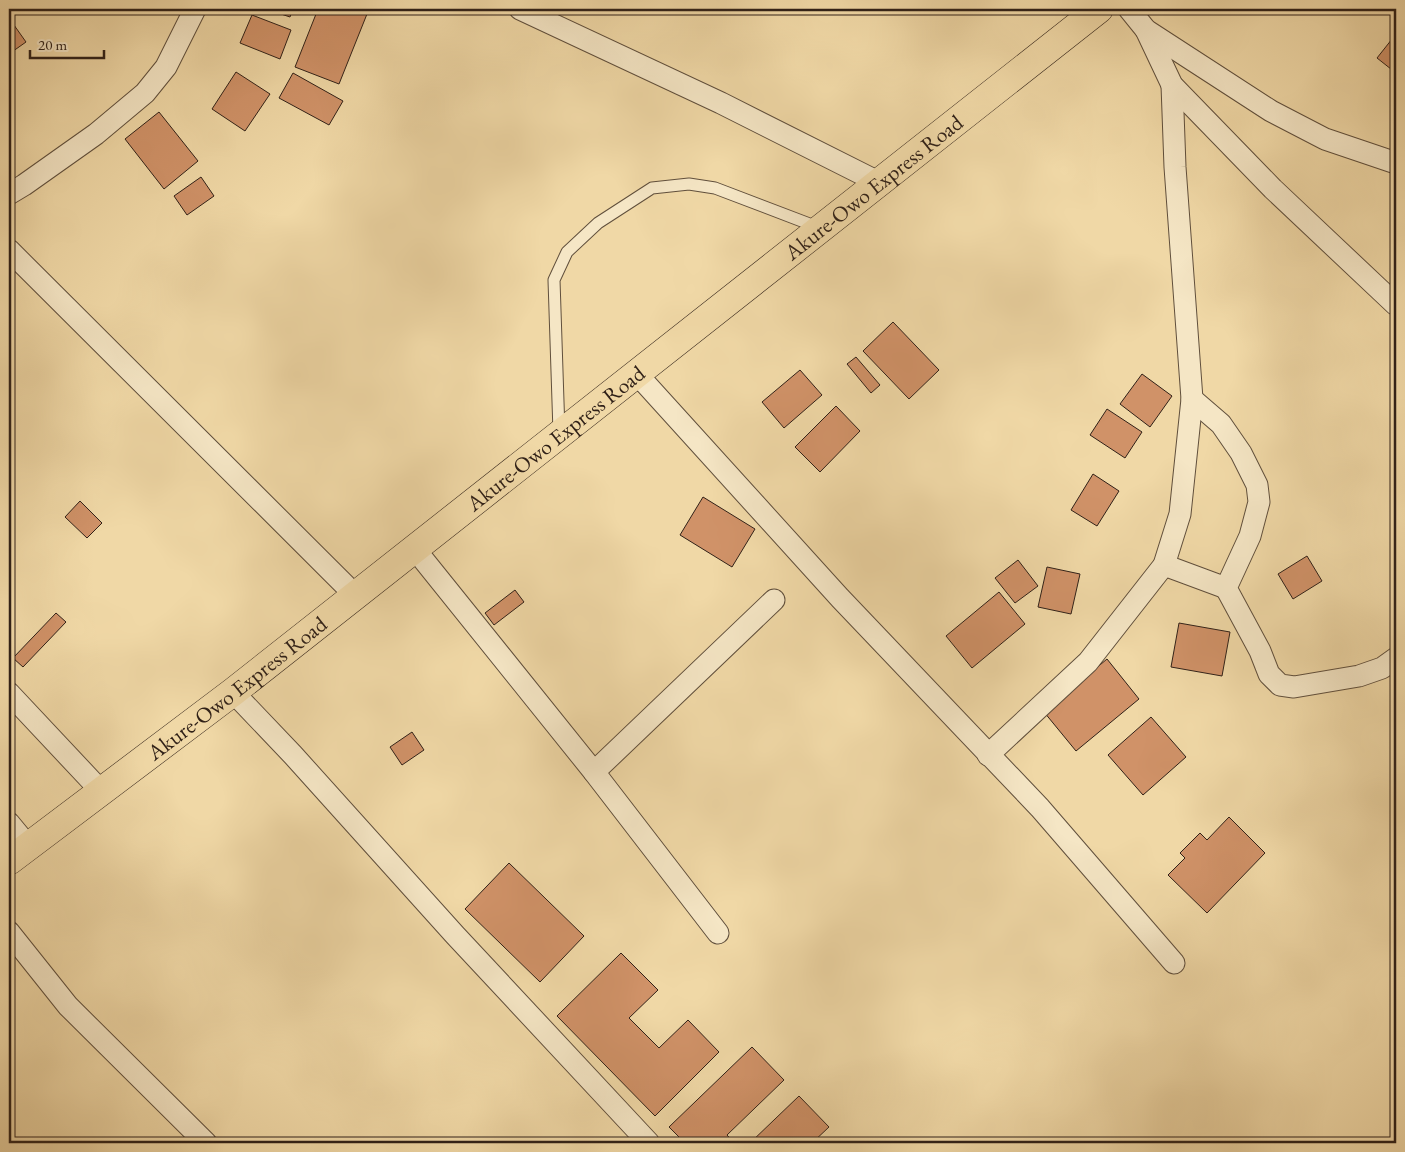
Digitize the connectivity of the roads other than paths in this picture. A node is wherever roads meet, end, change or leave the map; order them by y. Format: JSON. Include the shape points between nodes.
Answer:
{"nodes":[{"id":1,"x":195,"y":9,"type":"edge"},
{"id":2,"x":520,"y":9,"type":"edge"},
{"id":3,"x":1099,"y":9,"type":"edge"},
{"id":4,"x":1128,"y":9,"type":"edge"},
{"id":5,"x":1146,"y":30,"type":"junction"},
{"id":6,"x":1172,"y":85,"type":"junction"},
{"id":7,"x":1396,"y":163,"type":"edge"},
{"id":8,"x":878,"y":182,"type":"junction"},
{"id":9,"x":9,"y":194,"type":"edge"},
{"id":10,"x":820,"y":228,"type":"junction"},
{"id":11,"x":9,"y":250,"type":"edge"},
{"id":12,"x":1396,"y":304,"type":"edge"},
{"id":13,"x":636,"y":373,"type":"junction"},
{"id":14,"x":1192,"y":399,"type":"junction"},
{"id":15,"x":559,"y":433,"type":"junction"},
{"id":16,"x":414,"y":548,"type":"junction"},
{"id":17,"x":1164,"y":565,"type":"junction"},
{"id":18,"x":1226,"y":588,"type":"junction"},
{"id":19,"x":355,"y":595,"type":"junction"},
{"id":20,"x":774,"y":600,"type":"dead end"},
{"id":21,"x":1396,"y":658,"type":"edge"},
{"id":22,"x":232,"y":692,"type":"junction"},
{"id":23,"x":9,"y":693,"type":"edge"},
{"id":24,"x":988,"y":755,"type":"junction"},
{"id":25,"x":594,"y":772,"type":"junction"},
{"id":26,"x":101,"y":791,"type":"junction"},
{"id":27,"x":9,"y":823,"type":"edge"},
{"id":28,"x":18,"y":854,"type":"edge"},
{"id":29,"x":9,"y":932,"type":"edge"},
{"id":30,"x":718,"y":932,"type":"dead end"},
{"id":31,"x":1174,"y":963,"type":"dead end"},
{"id":32,"x":206,"y":1143,"type":"edge"},
{"id":33,"x":649,"y":1143,"type":"edge"}],
"edges":[{"from":1,"to":9,"type":"street","via":[[166,67],[146,93],[96,134]]},
{"from":2,"to":8,"type":"street","via":[[721,103]]},
{"from":3,"to":8,"type":"highway","name":"Akure-Owo Express Road"},
{"from":4,"to":5,"type":"street"},
{"from":5,"to":6,"type":"street"},
{"from":5,"to":7,"type":"street","via":[[1270,111],[1325,139]]},
{"from":6,"to":12,"type":"street","via":[[1274,189]]},
{"from":6,"to":14,"type":"street"},
{"from":8,"to":10,"type":"highway","name":"Akure-Owo Express Road"},
{"from":10,"to":13,"type":"highway","name":"Akure-Owo Express Road"},
{"from":10,"to":15,"type":"lane","via":[[715,188],[689,184],[652,188],[598,223],[567,252],[554,280]]},
{"from":11,"to":19,"type":"street"},
{"from":13,"to":15,"type":"highway","name":"Akure-Owo Express Road"},
{"from":13,"to":24,"type":"street"},
{"from":14,"to":17,"type":"street","via":[[1180,514]]},
{"from":14,"to":18,"type":"street","via":[[1221,424],[1257,485],[1259,502],[1250,536]]},
{"from":15,"to":16,"type":"highway","name":"Akure-Owo Express Road"},
{"from":16,"to":19,"type":"highway","name":"Akure-Owo Express Road"},
{"from":16,"to":25,"type":"street"},
{"from":17,"to":18,"type":"street"},
{"from":17,"to":24,"type":"street","via":[[1088,662]]},
{"from":18,"to":21,"type":"street","via":[[1260,651],[1268,674],[1280,685],[1294,687],[1359,676],[1382,668]]},
{"from":19,"to":22,"type":"highway","name":"Akure-Owo Express Road"},
{"from":20,"to":25,"type":"street"},
{"from":22,"to":26,"type":"highway","name":"Akure-Owo Express Road"},
{"from":22,"to":33,"type":"street"},
{"from":23,"to":26,"type":"street"},
{"from":24,"to":31,"type":"street","via":[[1040,808]]},
{"from":25,"to":30,"type":"street"},
{"from":26,"to":28,"type":"highway","name":"Akure-Owo Express Road"},
{"from":27,"to":28,"type":"street"},
{"from":29,"to":32,"type":"street","via":[[68,1006]]}]}
